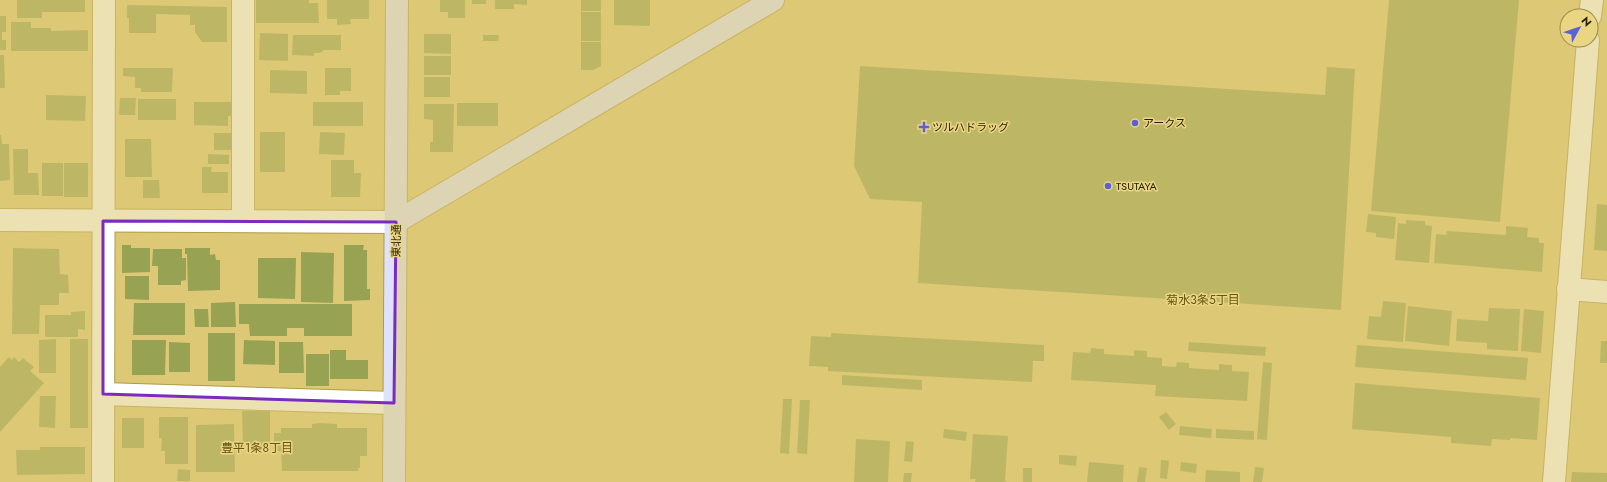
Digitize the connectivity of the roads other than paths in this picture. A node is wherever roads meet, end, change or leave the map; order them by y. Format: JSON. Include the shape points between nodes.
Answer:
{"nodes":[{"id":1,"x":104,"y":0,"type":"edge"},
{"id":2,"x":244,"y":0,"type":"edge"},
{"id":3,"x":397,"y":0,"type":"edge"},
{"id":4,"x":773,"y":0,"type":"edge"},
{"id":5,"x":1587,"y":48,"type":"edge"},
{"id":6,"x":0,"y":220,"type":"edge"},
{"id":7,"x":243,"y":220,"type":"junction"},
{"id":8,"x":103,"y":221,"type":"junction"},
{"id":9,"x":396,"y":222,"type":"junction"},
{"id":10,"x":1568,"y":289,"type":"junction"},
{"id":11,"x":1607,"y":292,"type":"edge"},
{"id":12,"x":103,"y":394,"type":"junction"},
{"id":13,"x":394,"y":404,"type":"junction"},
{"id":14,"x":103,"y":482,"type":"edge"},
{"id":15,"x":394,"y":482,"type":"edge"},
{"id":16,"x":1554,"y":482,"type":"edge"}],
"edges":[{"from":1,"to":8,"type":"street"},
{"from":2,"to":7,"type":"street"},
{"from":3,"to":9,"type":"street","name":"東北通"},
{"from":4,"to":9,"type":"street"},
{"from":5,"to":10,"type":"street"},
{"from":6,"to":8,"type":"street"},
{"from":7,"to":8,"type":"street"},
{"from":7,"to":9,"type":"street"},
{"from":8,"to":12,"type":"street"},
{"from":9,"to":13,"type":"street","name":"東北通"},
{"from":10,"to":11,"type":"street"},
{"from":10,"to":16,"type":"street"},
{"from":12,"to":13,"type":"street"},
{"from":12,"to":14,"type":"street"},
{"from":13,"to":15,"type":"street","name":"東北通"}]}
